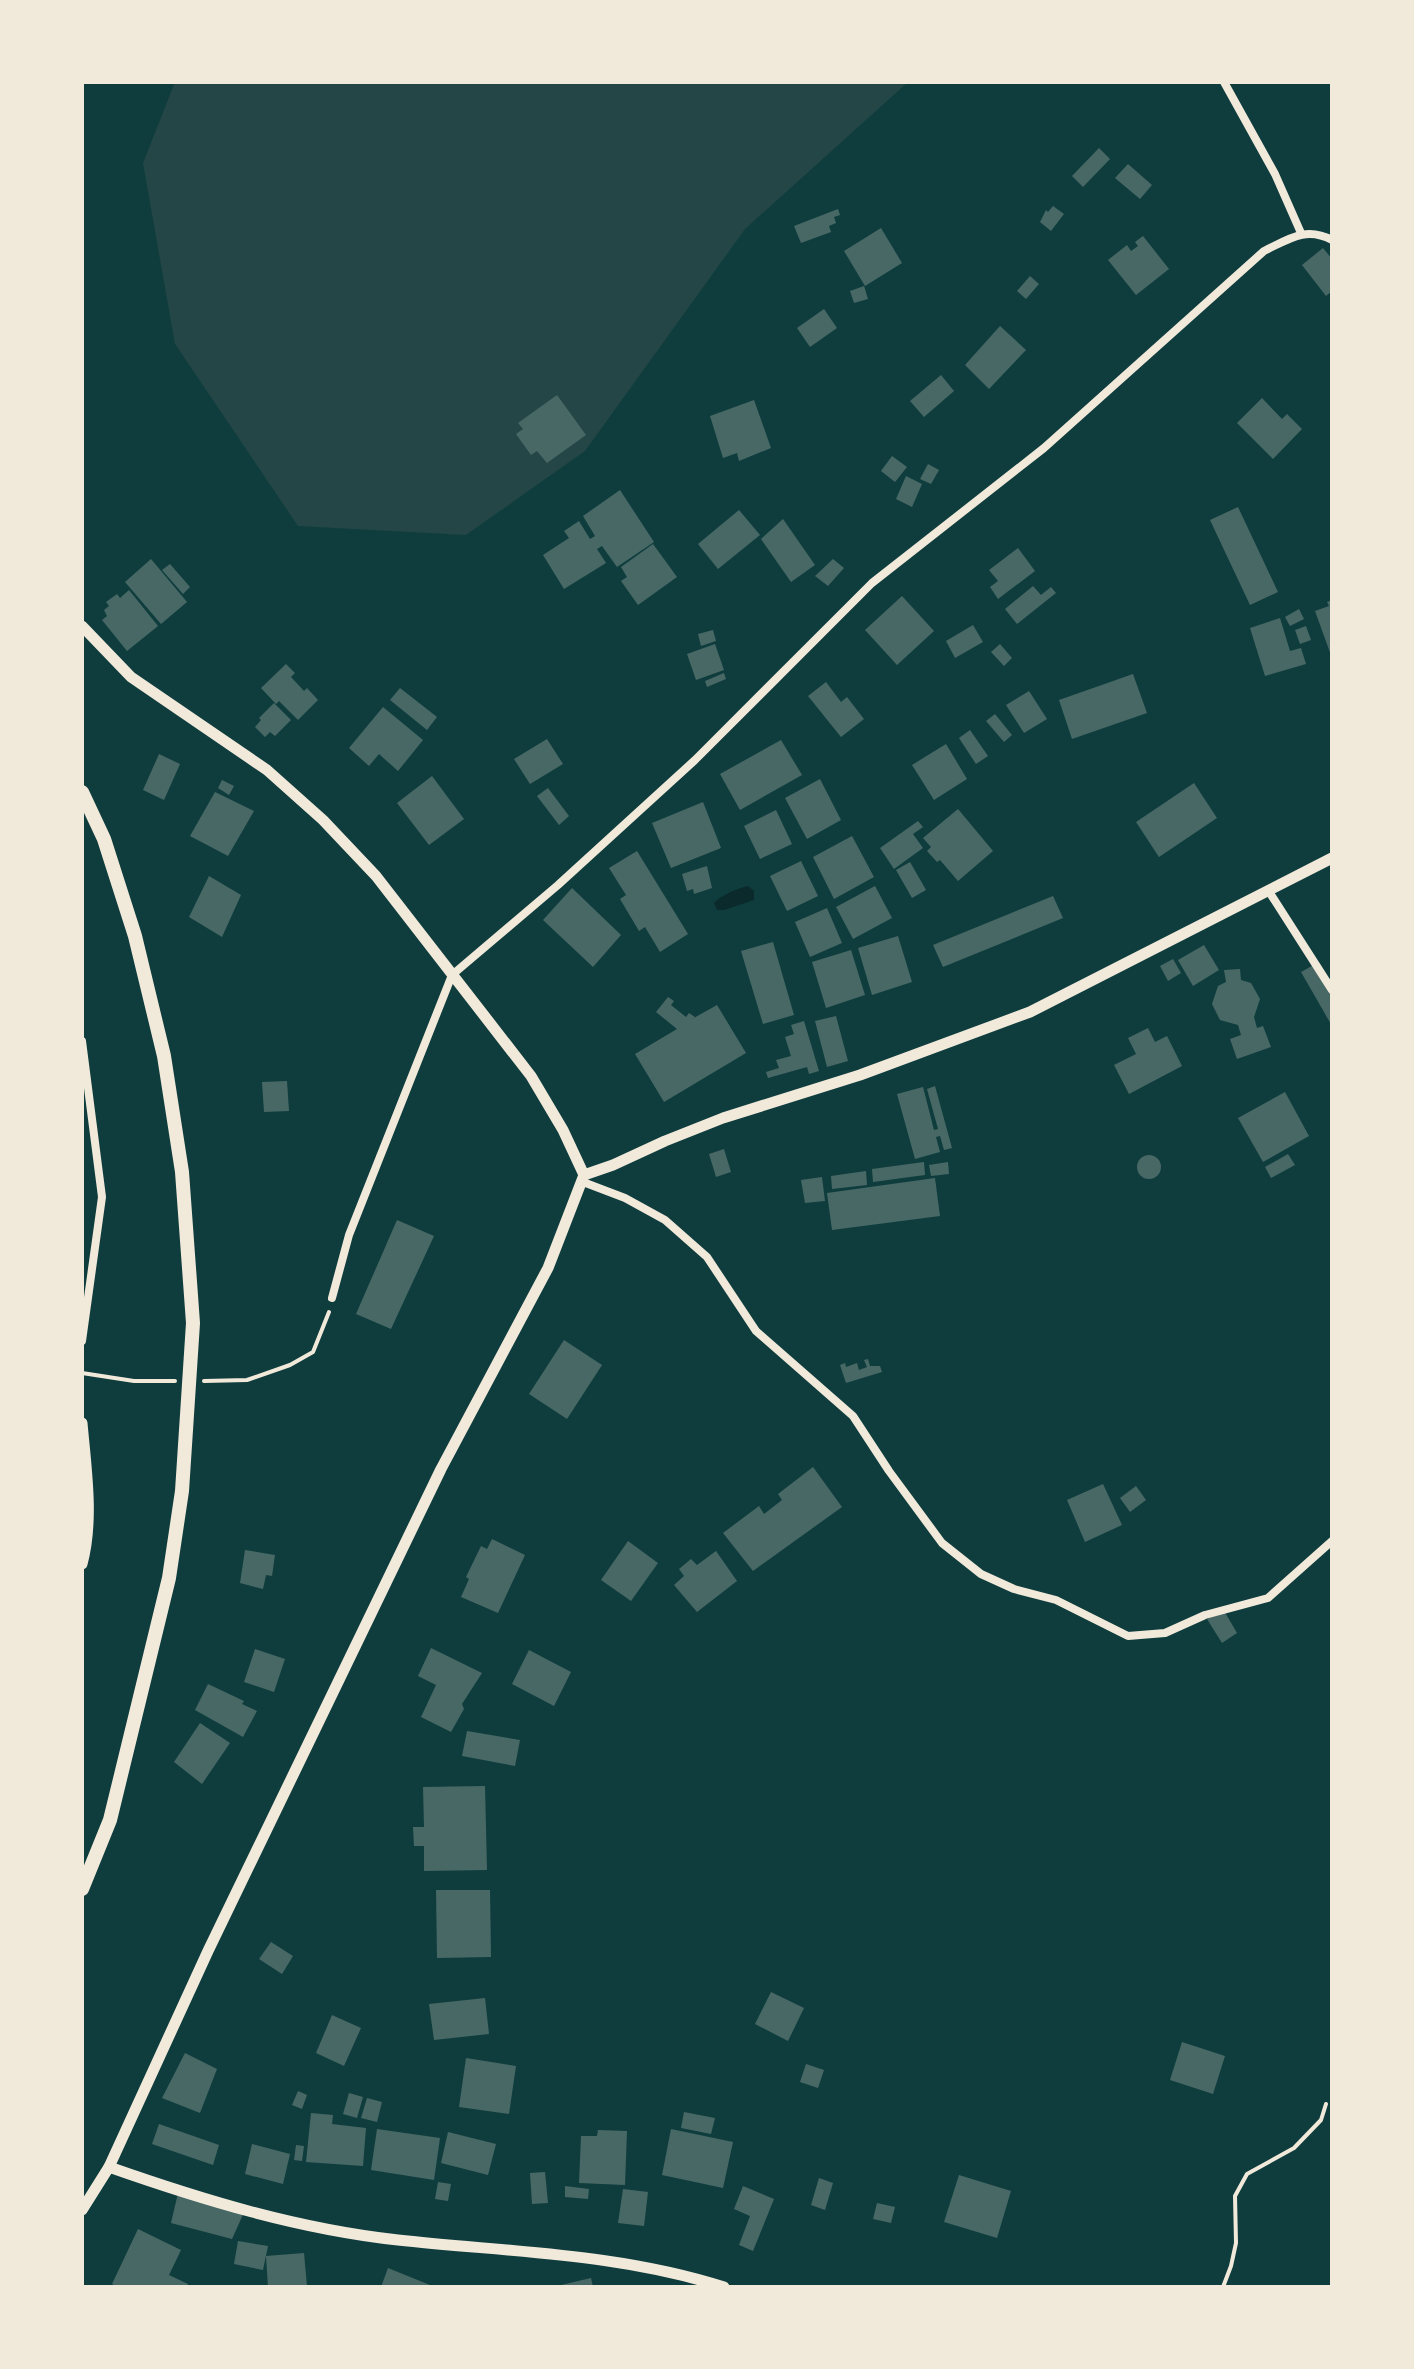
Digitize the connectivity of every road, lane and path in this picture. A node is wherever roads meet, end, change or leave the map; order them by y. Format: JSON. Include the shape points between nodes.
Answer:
{"nodes":[{"id":1,"x":1224,"y":82,"type":"edge"},
{"id":2,"x":1301,"y":233,"type":"junction"},
{"id":3,"x":1332,"y":240,"type":"edge"},
{"id":4,"x":82,"y":626,"type":"edge"},
{"id":5,"x":82,"y":792,"type":"edge"},
{"id":6,"x":1332,"y":858,"type":"edge"},
{"id":7,"x":1268,"y":890,"type":"junction"},
{"id":8,"x":452,"y":975,"type":"junction"},
{"id":9,"x":1332,"y":990,"type":"edge"},
{"id":10,"x":82,"y":1041,"type":"edge"},
{"id":11,"x":584,"y":1178,"type":"junction"},
{"id":12,"x":332,"y":1298,"type":"joint"},
{"id":13,"x":82,"y":1341,"type":"edge"},
{"id":14,"x":82,"y":1373,"type":"edge"},
{"id":15,"x":247,"y":1380,"type":"dead end"},
{"id":16,"x":134,"y":1381,"type":"dead end"},
{"id":17,"x":82,"y":1423,"type":"edge"},
{"id":18,"x":1332,"y":1541,"type":"edge"},
{"id":19,"x":82,"y":1564,"type":"edge"},
{"id":20,"x":82,"y":1889,"type":"edge"},
{"id":21,"x":1326,"y":2104,"type":"dead end"},
{"id":22,"x":109,"y":2167,"type":"junction"},
{"id":23,"x":82,"y":2210,"type":"edge"},
{"id":24,"x":724,"y":2287,"type":"edge"},
{"id":25,"x":1223,"y":2287,"type":"edge"}],
"edges":[{"from":1,"to":2,"type":"street"},
{"from":2,"to":3,"type":"street"},
{"from":2,"to":8,"type":"street","via":[[1264,251],[1044,448],[872,583],[695,760]]},
{"from":4,"to":8,"type":"street","via":[[131,677],[267,770],[323,820],[376,876]]},
{"from":5,"to":20,"type":"highway","via":[[104,839],[135,936],[164,1056],[182,1172],[193,1323],[182,1491],[169,1578],[110,1820]]},
{"from":6,"to":7,"type":"street"},
{"from":7,"to":9,"type":"street"},
{"from":7,"to":11,"type":"street","via":[[1030,1012],[723,1118]]},
{"from":8,"to":11,"type":"street","via":[[531,1076]]},
{"from":8,"to":12,"type":"street","via":[[349,1235]]},
{"from":10,"to":13,"type":"street","via":[[102,1197]]},
{"from":11,"to":18,"type":"street","via":[[665,1220],[707,1257],[756,1331],[853,1416],[942,1543],[981,1574],[1056,1600],[1128,1636],[1165,1633],[1205,1615],[1268,1598]]},
{"from":11,"to":22,"type":"street","via":[[548,1268],[441,1469]]},
{"from":12,"to":15,"type":"path","via":[[313,1352]]},
{"from":14,"to":16,"type":"path"},
{"from":17,"to":19,"type":"street","via":[[87,1482]]},
{"from":21,"to":25,"type":"path","via":[[1321,2120],[1294,2148],[1247,2174],[1235,2196],[1236,2243]]},
{"from":22,"to":23,"type":"street"},
{"from":22,"to":24,"type":"street","via":[[228,2207],[310,2226],[397,2240],[586,2257]]}]}
